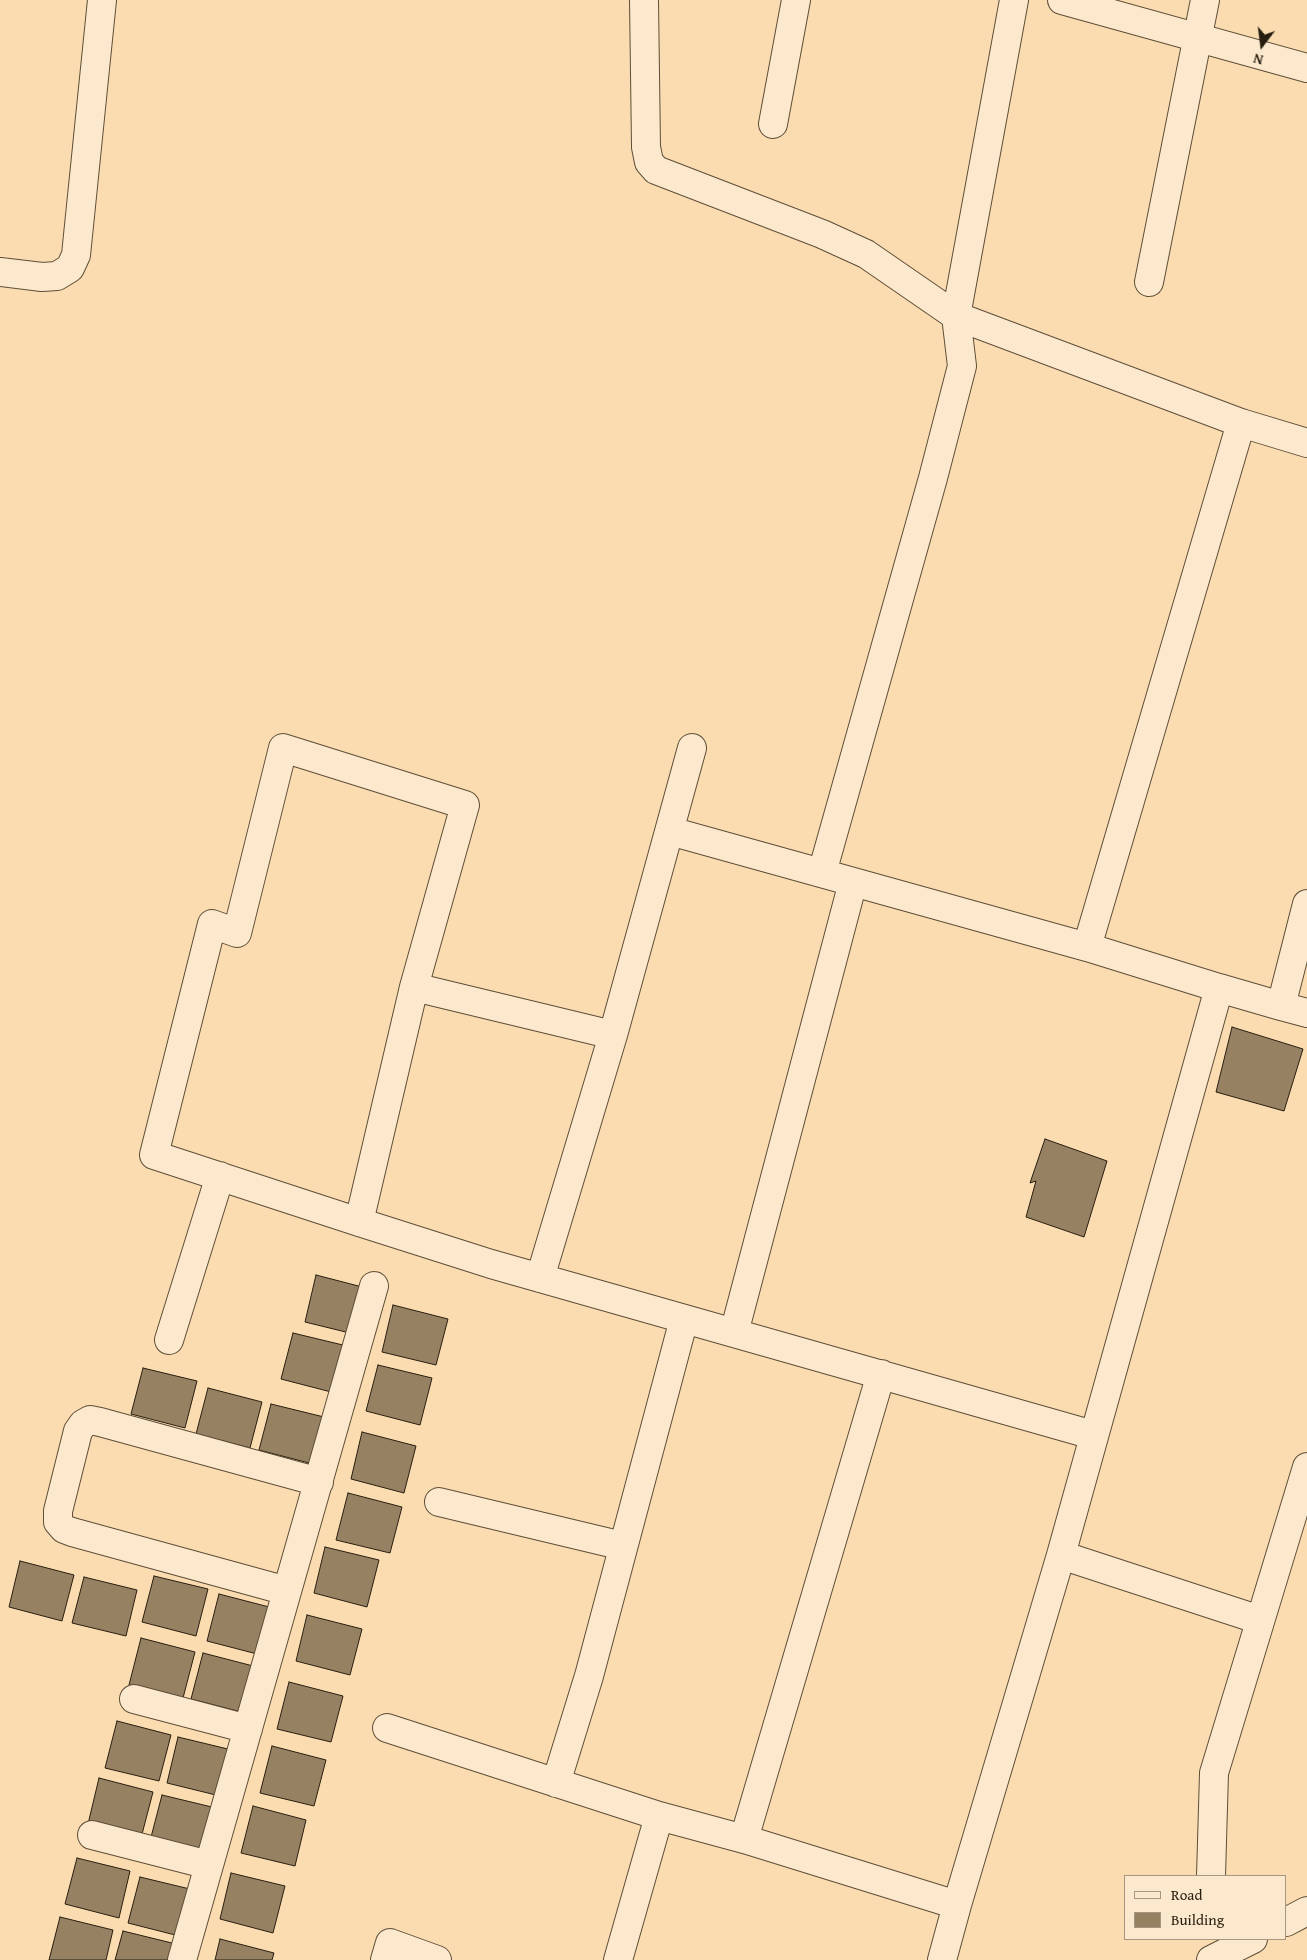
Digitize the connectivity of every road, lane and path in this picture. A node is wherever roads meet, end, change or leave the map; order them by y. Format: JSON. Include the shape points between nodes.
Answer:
{"nodes":[{"id":1,"x":102,"y":0,"type":"edge"},
{"id":2,"x":644,"y":0,"type":"edge"},
{"id":3,"x":796,"y":0,"type":"edge"},
{"id":4,"x":1014,"y":0,"type":"edge"},
{"id":5,"x":1062,"y":0,"type":"edge"},
{"id":6,"x":1205,"y":0,"type":"edge"},
{"id":7,"x":1196,"y":37,"type":"junction"},
{"id":8,"x":1307,"y":68,"type":"edge"},
{"id":9,"x":772,"y":124,"type":"dead end"},
{"id":10,"x":0,"y":272,"type":"edge"},
{"id":11,"x":1149,"y":282,"type":"dead end"},
{"id":12,"x":956,"y":316,"type":"junction"},
{"id":13,"x":1241,"y":423,"type":"junction"},
{"id":14,"x":1307,"y":443,"type":"edge"},
{"id":15,"x":692,"y":748,"type":"dead end"},
{"id":16,"x":670,"y":831,"type":"junction"},
{"id":17,"x":822,"y":873,"type":"junction"},
{"id":18,"x":853,"y":882,"type":"junction"},
{"id":19,"x":1307,"y":904,"type":"edge"},
{"id":20,"x":1087,"y":947,"type":"junction"},
{"id":21,"x":414,"y":987,"type":"junction"},
{"id":22,"x":1219,"y":988,"type":"junction"},
{"id":23,"x":1281,"y":1006,"type":"junction"},
{"id":24,"x":1307,"y":1013,"type":"edge"},
{"id":25,"x":613,"y":1035,"type":"junction"},
{"id":26,"x":220,"y":1176,"type":"junction"},
{"id":27,"x":359,"y":1222,"type":"junction"},
{"id":28,"x":540,"y":1278,"type":"junction"},
{"id":29,"x":374,"y":1286,"type":"dead end"},
{"id":30,"x":684,"y":1319,"type":"junction"},
{"id":31,"x":734,"y":1333,"type":"junction"},
{"id":32,"x":169,"y":1340,"type":"dead end"},
{"id":33,"x":881,"y":1374,"type":"junction"},
{"id":34,"x":1093,"y":1434,"type":"junction"},
{"id":35,"x":1307,"y":1467,"type":"edge"},
{"id":36,"x":319,"y":1482,"type":"junction"},
{"id":37,"x":439,"y":1502,"type":"dead end"},
{"id":38,"x":623,"y":1546,"type":"junction"},
{"id":39,"x":1061,"y":1555,"type":"junction"},
{"id":40,"x":287,"y":1591,"type":"junction"},
{"id":41,"x":1260,"y":1620,"type":"junction"},
{"id":42,"x":134,"y":1699,"type":"dead end"},
{"id":43,"x":387,"y":1728,"type":"dead end"},
{"id":44,"x":248,"y":1729,"type":"junction"},
{"id":45,"x":556,"y":1783,"type":"junction"},
{"id":46,"x":659,"y":1816,"type":"junction"},
{"id":47,"x":92,"y":1835,"type":"dead end"},
{"id":48,"x":744,"y":1839,"type":"junction"},
{"id":49,"x":209,"y":1865,"type":"junction"},
{"id":50,"x":1211,"y":1875,"type":"edge"},
{"id":51,"x":957,"y":1905,"type":"junction"},
{"id":52,"x":1307,"y":1911,"type":"edge"},
{"id":53,"x":1287,"y":1921,"type":"edge"},
{"id":54,"x":1209,"y":1940,"type":"edge"},
{"id":55,"x":1251,"y":1940,"type":"edge"},
{"id":56,"x":182,"y":1960,"type":"edge"},
{"id":57,"x":385,"y":1960,"type":"edge"},
{"id":58,"x":437,"y":1960,"type":"edge"},
{"id":59,"x":618,"y":1960,"type":"edge"},
{"id":60,"x":942,"y":1960,"type":"edge"},
{"id":61,"x":1209,"y":1960,"type":"edge"}],
"edges":[{"from":1,"to":10,"type":"street","via":[[76,255],[70,268],[57,276]]},
{"from":2,"to":12,"type":"street","via":[[646,147],[649,162],[656,170],[866,254]]},
{"from":3,"to":9,"type":"street"},
{"from":4,"to":12,"type":"street"},
{"from":5,"to":7,"type":"street"},
{"from":6,"to":7,"type":"street"},
{"from":7,"to":8,"type":"street"},
{"from":7,"to":11,"type":"street"},
{"from":12,"to":13,"type":"street"},
{"from":12,"to":17,"type":"street","via":[[962,366]]},
{"from":13,"to":14,"type":"street"},
{"from":13,"to":20,"type":"street"},
{"from":15,"to":16,"type":"street"},
{"from":16,"to":17,"type":"street"},
{"from":16,"to":25,"type":"street"},
{"from":17,"to":18,"type":"street"},
{"from":18,"to":20,"type":"street"},
{"from":18,"to":31,"type":"street"},
{"from":19,"to":23,"type":"street"},
{"from":20,"to":22,"type":"street"},
{"from":21,"to":25,"type":"street"},
{"from":21,"to":26,"type":"street","via":[[465,805],[284,748],[238,933],[212,924],[154,1156]]},
{"from":21,"to":27,"type":"street"},
{"from":22,"to":23,"type":"street"},
{"from":22,"to":34,"type":"street"},
{"from":23,"to":24,"type":"street"},
{"from":25,"to":28,"type":"street"},
{"from":26,"to":27,"type":"street"},
{"from":26,"to":32,"type":"street"},
{"from":27,"to":28,"type":"street"},
{"from":28,"to":30,"type":"street"},
{"from":29,"to":36,"type":"street"},
{"from":30,"to":31,"type":"street"},
{"from":30,"to":38,"type":"street"},
{"from":31,"to":33,"type":"street"},
{"from":33,"to":34,"type":"street"},
{"from":33,"to":48,"type":"street"},
{"from":34,"to":39,"type":"street"},
{"from":35,"to":41,"type":"street"},
{"from":36,"to":40,"type":"street"},
{"from":36,"to":40,"type":"street","via":[[100,1422],[90,1420],[78,1431],[58,1512],[58,1522],[64,1529]]},
{"from":37,"to":38,"type":"street"},
{"from":38,"to":45,"type":"street"},
{"from":39,"to":41,"type":"street"},
{"from":39,"to":51,"type":"street"},
{"from":40,"to":44,"type":"street"},
{"from":41,"to":50,"type":"street","via":[[1214,1773]]},
{"from":42,"to":44,"type":"street"},
{"from":43,"to":45,"type":"street"},
{"from":44,"to":49,"type":"street"},
{"from":45,"to":46,"type":"street"},
{"from":46,"to":48,"type":"street"},
{"from":46,"to":59,"type":"street"},
{"from":47,"to":49,"type":"street"},
{"from":48,"to":51,"type":"street"},
{"from":49,"to":56,"type":"street"},
{"from":51,"to":60,"type":"street"},
{"from":52,"to":53,"type":"street"},
{"from":54,"to":61,"type":"street"},
{"from":55,"to":61,"type":"street"},
{"from":57,"to":58,"type":"street","via":[[390,1944]]}]}
